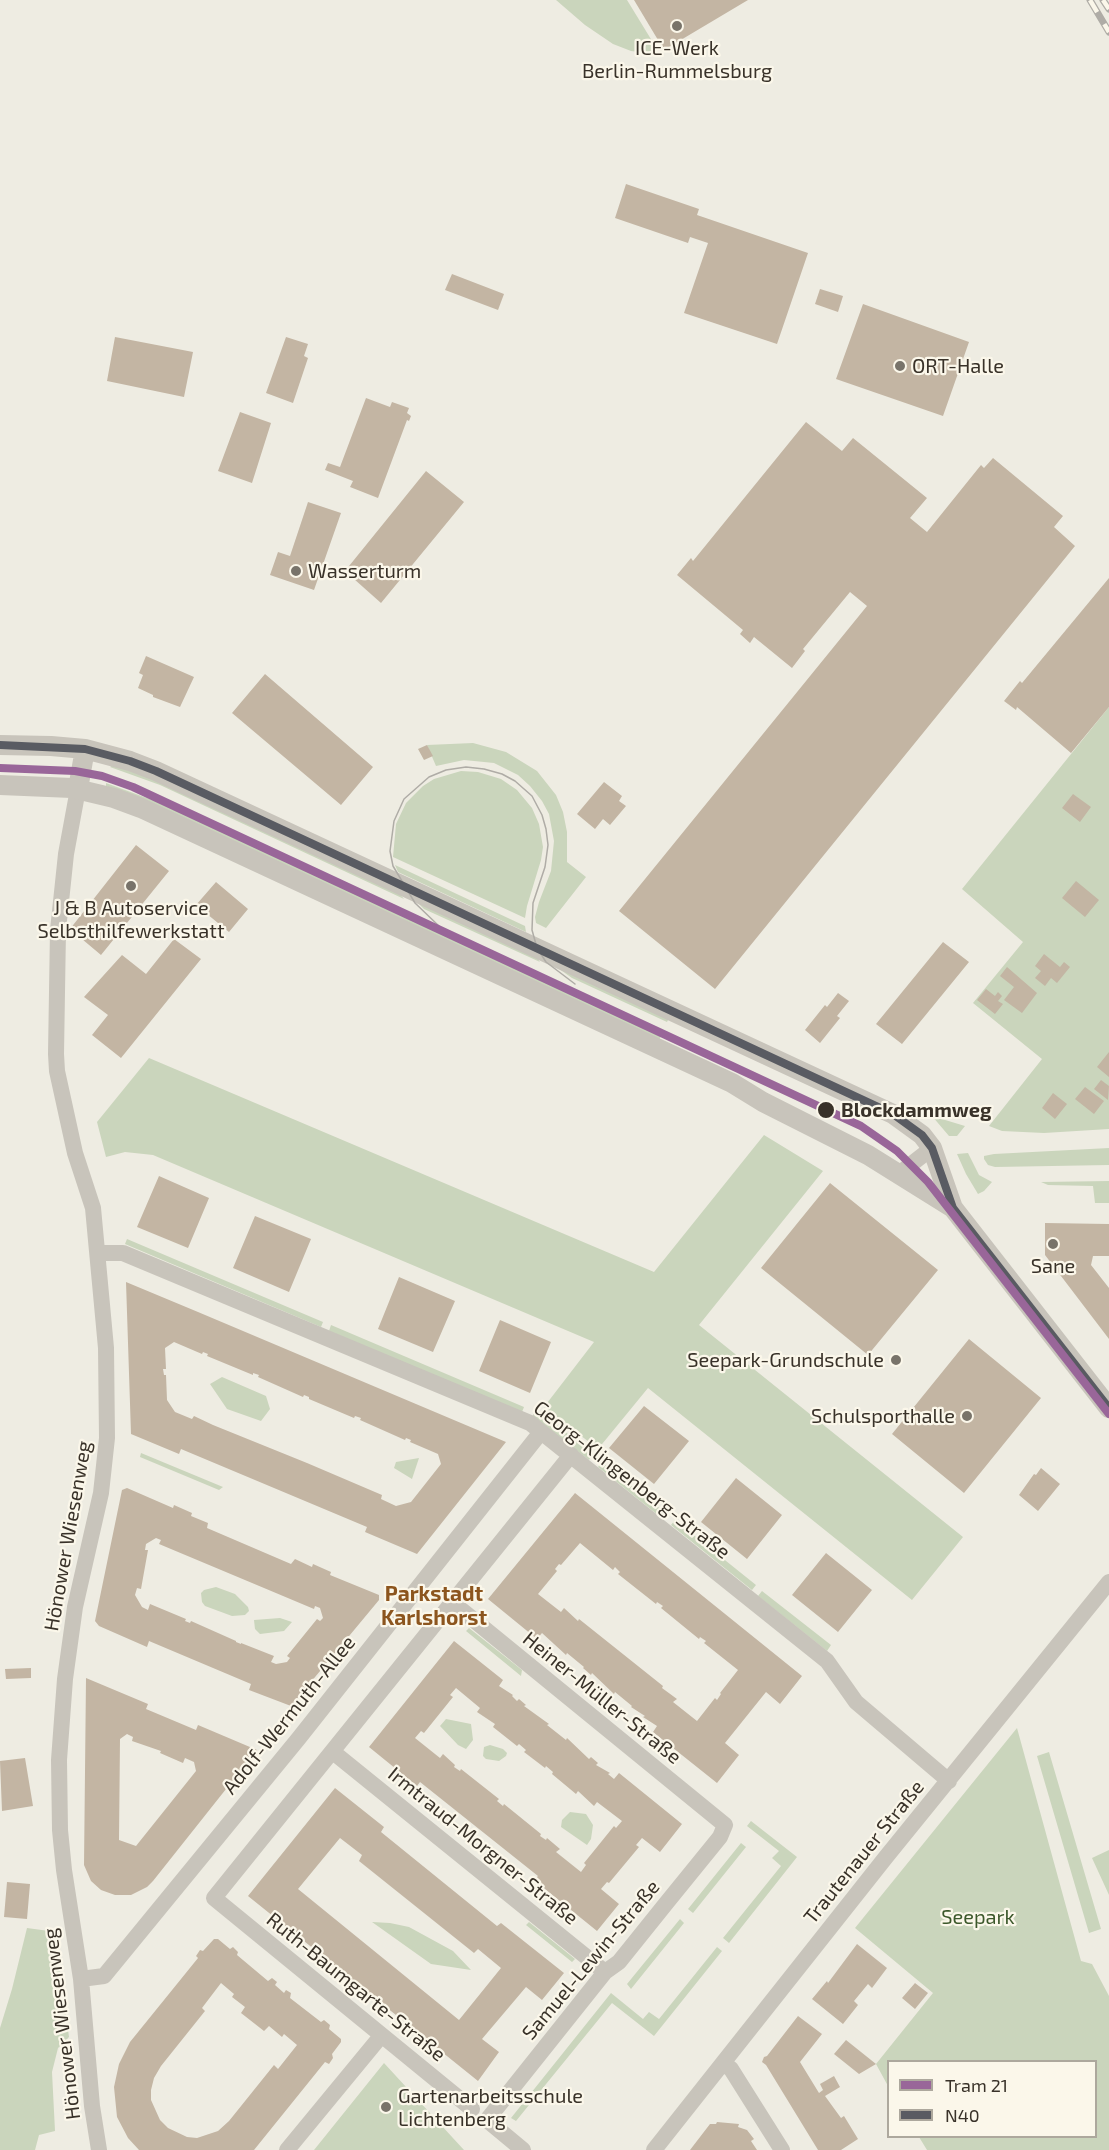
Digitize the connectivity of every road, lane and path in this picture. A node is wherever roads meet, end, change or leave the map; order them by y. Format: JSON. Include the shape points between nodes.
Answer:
{"nodes":[{"id":1,"x":0,"y":745,"type":"edge"},
{"id":2,"x":85,"y":749,"type":"junction"},
{"id":3,"x":0,"y":785,"type":"edge"},
{"id":4,"x":78,"y":789,"type":"junction"},
{"id":5,"x":932,"y":1148,"type":"junction"},
{"id":6,"x":900,"y":1173,"type":"junction"},
{"id":7,"x":953,"y":1208,"type":"junction"},
{"id":8,"x":98,"y":1253,"type":"junction"},
{"id":9,"x":1109,"y":1408,"type":"edge"},
{"id":10,"x":541,"y":1432,"type":"junction"},
{"id":11,"x":570,"y":1455,"type":"junction"},
{"id":12,"x":1109,"y":1582,"type":"edge"},
{"id":13,"x":453,"y":1603,"type":"junction"},
{"id":14,"x":333,"y":1752,"type":"junction"},
{"id":15,"x":949,"y":1780,"type":"junction"},
{"id":16,"x":725,"y":1825,"type":"joint"},
{"id":17,"x":605,"y":1972,"type":"junction"},
{"id":18,"x":81,"y":1979,"type":"junction"},
{"id":19,"x":381,"y":2036,"type":"junction"},
{"id":20,"x":723,"y":2063,"type":"junction"},
{"id":21,"x":472,"y":2109,"type":"dead end"},
{"id":22,"x":99,"y":2150,"type":"edge"},
{"id":23,"x":288,"y":2150,"type":"edge"},
{"id":24,"x":523,"y":2150,"type":"edge"},
{"id":25,"x":654,"y":2150,"type":"edge"},
{"id":26,"x":782,"y":2150,"type":"edge"}],
"edges":[{"from":1,"to":2,"type":"street"},
{"from":2,"to":4,"type":"street"},
{"from":2,"to":5,"type":"street","via":[[156,771],[882,1109],[909,1124]]},
{"from":3,"to":4,"type":"street"},
{"from":4,"to":6,"type":"street","via":[[141,808],[390,923],[732,1083]]},
{"from":4,"to":8,"type":"street","name":"Hönower Wiesenweg","via":[[58,930],[56,1054],[75,1153],[93,1208]]},
{"from":5,"to":6,"type":"street"},
{"from":5,"to":7,"type":"street"},
{"from":6,"to":7,"type":"street"},
{"from":7,"to":9,"type":"street"},
{"from":8,"to":10,"type":"street","name":"Georg-Klingenberg-Straße","via":[[123,1252],[530,1423]]},
{"from":8,"to":18,"type":"street","name":"Hönower Wiesenweg","via":[[106,1348],[107,1438],[101,1493],[75,1608],[59,1760],[61,1846]]},
{"from":10,"to":11,"type":"street","name":"Georg-Klingenberg-Straße"},
{"from":10,"to":18,"type":"street","name":"Adolf-Wermuth-Allee","via":[[104,1976]]},
{"from":11,"to":13,"type":"street"},
{"from":11,"to":15,"type":"street","name":"Georg-Klingenberg-Straße","via":[[827,1661],[856,1702]]},
{"from":12,"to":15,"type":"street","name":"Trautenauer Straße"},
{"from":13,"to":14,"type":"street"},
{"from":13,"to":16,"type":"street","name":"Heiner-Müller-Straße"},
{"from":14,"to":17,"type":"street","name":"Irmtraud-Morgner-Straße"},
{"from":14,"to":19,"type":"street","name":"Ruth-Baumgarte-Straße","via":[[214,1899]]},
{"from":15,"to":20,"type":"street","name":"Trautenauer Straße"},
{"from":16,"to":17,"type":"street","name":"Samuel-Lewin-Straße","via":[[720,1837],[619,1962]]},
{"from":17,"to":24,"type":"street","name":"Samuel-Lewin-Straße","via":[[487,2120]]},
{"from":18,"to":22,"type":"street","name":"Hönower Wiesenweg"},
{"from":19,"to":21,"type":"street","name":"Ruth-Baumgarte-Straße"},
{"from":19,"to":23,"type":"street"},
{"from":20,"to":25,"type":"street","name":"Trautenauer Straße"},
{"from":20,"to":26,"type":"street","via":[[732,2069]]}]}
